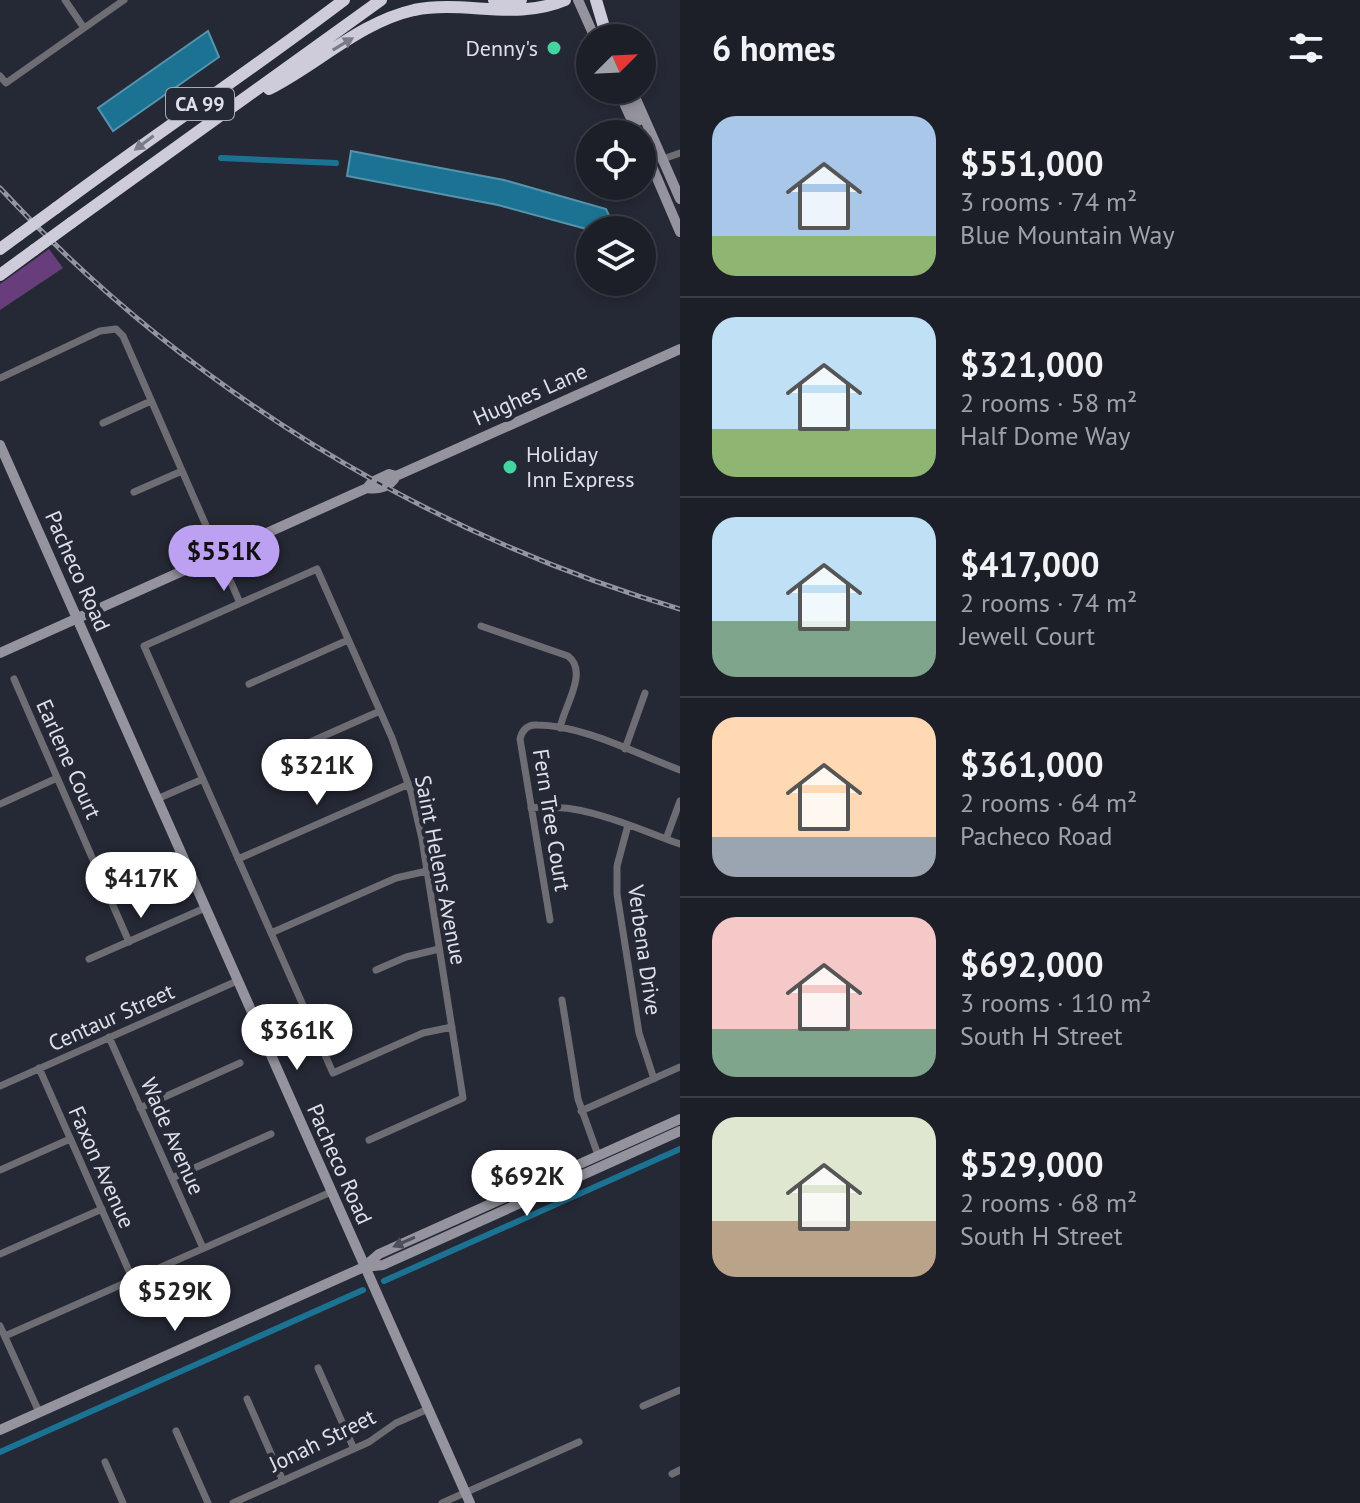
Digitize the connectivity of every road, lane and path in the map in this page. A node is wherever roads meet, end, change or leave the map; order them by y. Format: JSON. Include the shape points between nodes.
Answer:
{"nodes":[{"id":1,"x":65,"y":0,"type":"edge"},
{"id":2,"x":124,"y":0,"type":"edge"},
{"id":3,"x":335,"y":0,"type":"edge"},
{"id":4,"x":344,"y":0,"type":"edge"},
{"id":5,"x":381,"y":0,"type":"edge"},
{"id":6,"x":494,"y":0,"type":"edge"},
{"id":7,"x":521,"y":0,"type":"edge"},
{"id":8,"x":565,"y":0,"type":"edge"},
{"id":9,"x":578,"y":0,"type":"edge"},
{"id":10,"x":594,"y":0,"type":"edge"},
{"id":11,"x":589,"y":24,"type":"edge"},
{"id":12,"x":603,"y":24,"type":"edge"},
{"id":13,"x":84,"y":28,"type":"junction"},
{"id":14,"x":257,"y":66,"type":"junction"},
{"id":15,"x":3,"y":79,"type":"edge"},
{"id":16,"x":250,"y":94,"type":"junction"},
{"id":17,"x":625,"y":104,"type":"joint"},
{"id":18,"x":638,"y":104,"type":"edge"},
{"id":19,"x":632,"y":120,"type":"edge"},
{"id":20,"x":680,"y":153,"type":"edge"},
{"id":21,"x":663,"y":159,"type":"junction"},
{"id":22,"x":656,"y":169,"type":"edge"},
{"id":23,"x":656,"y":185,"type":"edge"},
{"id":24,"x":680,"y":198,"type":"edge"},
{"id":25,"x":680,"y":232,"type":"edge"},
{"id":26,"x":0,"y":249,"type":"edge"},
{"id":27,"x":0,"y":275,"type":"edge"},
{"id":28,"x":680,"y":349,"type":"edge"},
{"id":29,"x":0,"y":378,"type":"edge"},
{"id":30,"x":151,"y":401,"type":"junction"},
{"id":31,"x":103,"y":423,"type":"dead end"},
{"id":32,"x":0,"y":445,"type":"edge"},
{"id":33,"x":182,"y":471,"type":"junction"},
{"id":34,"x":134,"y":492,"type":"dead end"},
{"id":35,"x":219,"y":555,"type":"junction"},
{"id":36,"x":240,"y":603,"type":"junction"},
{"id":37,"x":77,"y":618,"type":"junction"},
{"id":38,"x":481,"y":626,"type":"dead end"},
{"id":39,"x":348,"y":640,"type":"junction"},
{"id":40,"x":0,"y":653,"type":"edge"},
{"id":41,"x":14,"y":679,"type":"dead end"},
{"id":42,"x":249,"y":684,"type":"dead end"},
{"id":43,"x":645,"y":693,"type":"dead end"},
{"id":44,"x":380,"y":711,"type":"junction"},
{"id":45,"x":560,"y":728,"type":"junction"},
{"id":46,"x":625,"y":749,"type":"junction"},
{"id":47,"x":281,"y":755,"type":"dead end"},
{"id":48,"x":680,"y":770,"type":"edge"},
{"id":49,"x":57,"y":778,"type":"junction"},
{"id":50,"x":203,"y":779,"type":"junction"},
{"id":51,"x":409,"y":784,"type":"junction"},
{"id":52,"x":157,"y":799,"type":"junction"},
{"id":53,"x":680,"y":801,"type":"edge"},
{"id":54,"x":0,"y":804,"type":"edge"},
{"id":55,"x":531,"y":808,"type":"junction"},
{"id":56,"x":628,"y":825,"type":"junction"},
{"id":57,"x":666,"y":839,"type":"junction"},
{"id":58,"x":680,"y":844,"type":"edge"},
{"id":59,"x":238,"y":859,"type":"junction"},
{"id":60,"x":427,"y":871,"type":"junction"},
{"id":61,"x":205,"y":908,"type":"junction"},
{"id":62,"x":550,"y":920,"type":"dead end"},
{"id":63,"x":271,"y":933,"type":"junction"},
{"id":64,"x":129,"y":942,"type":"junction"},
{"id":65,"x":439,"y":949,"type":"junction"},
{"id":66,"x":89,"y":959,"type":"dead end"},
{"id":67,"x":376,"y":970,"type":"dead end"},
{"id":68,"x":237,"y":981,"type":"junction"},
{"id":69,"x":562,"y":1000,"type":"dead end"},
{"id":70,"x":304,"y":1007,"type":"junction"},
{"id":71,"x":258,"y":1027,"type":"junction"},
{"id":72,"x":452,"y":1027,"type":"junction"},
{"id":73,"x":109,"y":1037,"type":"junction"},
{"id":74,"x":240,"y":1063,"type":"dead end"},
{"id":75,"x":680,"y":1067,"type":"edge"},
{"id":76,"x":39,"y":1068,"type":"junction"},
{"id":77,"x":654,"y":1079,"type":"junction"},
{"id":78,"x":0,"y":1086,"type":"edge"},
{"id":79,"x":140,"y":1108,"type":"junction"},
{"id":80,"x":581,"y":1111,"type":"junction"},
{"id":81,"x":680,"y":1119,"type":"edge"},
{"id":82,"x":680,"y":1131,"type":"edge"},
{"id":83,"x":271,"y":1134,"type":"dead end"},
{"id":84,"x":70,"y":1139,"type":"junction"},
{"id":85,"x":369,"y":1140,"type":"dead end"},
{"id":86,"x":598,"y":1155,"type":"junction"},
{"id":87,"x":0,"y":1170,"type":"edge"},
{"id":88,"x":172,"y":1178,"type":"junction"},
{"id":89,"x":553,"y":1188,"type":"junction"},
{"id":90,"x":331,"y":1192,"type":"junction"},
{"id":91,"x":481,"y":1208,"type":"junction"},
{"id":92,"x":102,"y":1209,"type":"junction"},
{"id":93,"x":441,"y":1238,"type":"junction"},
{"id":94,"x":203,"y":1248,"type":"junction"},
{"id":95,"x":0,"y":1254,"type":"edge"},
{"id":96,"x":364,"y":1267,"type":"junction"},
{"id":97,"x":133,"y":1280,"type":"junction"},
{"id":98,"x":0,"y":1326,"type":"edge"},
{"id":99,"x":5,"y":1336,"type":"junction"},
{"id":100,"x":318,"y":1368,"type":"dead end"},
{"id":101,"x":680,"y":1390,"type":"edge"},
{"id":102,"x":247,"y":1399,"type":"dead end"},
{"id":103,"x":643,"y":1406,"type":"dead end"},
{"id":104,"x":428,"y":1409,"type":"junction"},
{"id":105,"x":39,"y":1412,"type":"junction"},
{"id":106,"x":0,"y":1430,"type":"edge"},
{"id":107,"x":176,"y":1431,"type":"dead end"},
{"id":108,"x":579,"y":1442,"type":"dead end"},
{"id":109,"x":354,"y":1449,"type":"junction"},
{"id":110,"x":105,"y":1462,"type":"dead end"},
{"id":111,"x":283,"y":1481,"type":"junction"},
{"id":112,"x":468,"y":1498,"type":"edge"},
{"id":113,"x":123,"y":1503,"type":"edge"},
{"id":114,"x":208,"y":1503,"type":"edge"},
{"id":115,"x":233,"y":1503,"type":"edge"},
{"id":116,"x":442,"y":1503,"type":"edge"}],
"edges":[{"from":1,"to":13,"type":"street"},
{"from":2,"to":13,"type":"street"},
{"from":3,"to":14,"type":"highway"},
{"from":4,"to":14,"type":"highway","number":"CA 99"},
{"from":5,"to":16,"type":"highway","number":"CA 99"},
{"from":6,"to":7,"type":"highway"},
{"from":16,"to":8,"type":"highway","one_way":true,"via":[[270,89],[378,23],[411,11],[450,6],[528,11]]},
{"from":9,"to":11,"type":"street"},
{"from":10,"to":12,"type":"highway"},
{"from":13,"to":15,"type":"street"},
{"from":14,"to":26,"type":"highway","number":"CA 99","one_way":true,"bridge":true},
{"from":16,"to":27,"type":"highway","number":"CA 99","bridge":true},
{"from":17,"to":19,"type":"street"},
{"from":17,"to":21,"type":"street","via":[[634,111],[655,155]]},
{"from":18,"to":21,"type":"street"},
{"from":20,"to":21,"type":"street"},
{"from":21,"to":24,"type":"street"},
{"from":22,"to":24,"type":"street"},
{"from":23,"to":25,"type":"street"},
{"from":28,"to":35,"type":"street","name":"Hughes Lane","via":[[396,476],[376,490],[367,488]]},
{"from":29,"to":30,"type":"street","via":[[100,331],[116,329]]},
{"from":30,"to":31,"type":"street"},
{"from":30,"to":33,"type":"street"},
{"from":32,"to":37,"type":"street","name":"Pacheco Road"},
{"from":33,"to":34,"type":"street"},
{"from":33,"to":35,"type":"street"},
{"from":35,"to":36,"type":"street"},
{"from":35,"to":37,"type":"street","name":"Hughes Lane"},
{"from":36,"to":39,"type":"street","name":"Saint Helens Avenue","via":[[317,569]]},
{"from":36,"to":50,"type":"street","via":[[144,646]]},
{"from":37,"to":40,"type":"street","name":"Hughes Lane"},
{"from":37,"to":52,"type":"street","name":"Pacheco Road"},
{"from":38,"to":45,"type":"street","via":[[568,656],[577,666]]},
{"from":39,"to":42,"type":"street"},
{"from":39,"to":44,"type":"street","name":"Saint Helens Avenue"},
{"from":41,"to":49,"type":"street","name":"Earlene Court"},
{"from":43,"to":46,"type":"street"},
{"from":44,"to":47,"type":"street"},
{"from":44,"to":51,"type":"street","name":"Saint Helens Avenue"},
{"from":45,"to":46,"type":"street"},
{"from":45,"to":55,"type":"street","name":"Fern Tree Court","via":[[536,724],[522,733]]},
{"from":46,"to":48,"type":"street"},
{"from":49,"to":54,"type":"street"},
{"from":49,"to":64,"type":"street","name":"Earlene Court"},
{"from":50,"to":52,"type":"street"},
{"from":50,"to":59,"type":"street"},
{"from":51,"to":59,"type":"street"},
{"from":51,"to":60,"type":"street","name":"Saint Helens Avenue"},
{"from":52,"to":61,"type":"street","name":"Pacheco Road"},
{"from":53,"to":57,"type":"street"},
{"from":55,"to":56,"type":"street","via":[[582,809]]},
{"from":55,"to":62,"type":"street","name":"Fern Tree Court"},
{"from":56,"to":57,"type":"street"},
{"from":56,"to":77,"type":"street","name":"Verbena Drive","via":[[617,866],[617,894],[641,1046]]},
{"from":57,"to":58,"type":"street"},
{"from":59,"to":63,"type":"street"},
{"from":60,"to":63,"type":"street","via":[[396,878]]},
{"from":60,"to":65,"type":"street","name":"Saint Helens Avenue"},
{"from":61,"to":64,"type":"street"},
{"from":61,"to":68,"type":"street","name":"Pacheco Road"},
{"from":63,"to":70,"type":"street"},
{"from":64,"to":66,"type":"street"},
{"from":65,"to":67,"type":"street"},
{"from":65,"to":72,"type":"street","name":"Saint Helens Avenue"},
{"from":68,"to":71,"type":"street","name":"Pacheco Road"},
{"from":68,"to":73,"type":"street","name":"Centaur Street"},
{"from":69,"to":80,"type":"street"},
{"from":70,"to":71,"type":"street"},
{"from":70,"to":72,"type":"street","via":[[333,1073],[423,1033]]},
{"from":71,"to":90,"type":"street","name":"Pacheco Road"},
{"from":72,"to":85,"type":"street","name":"Saint Helens Avenue","via":[[463,1098]]},
{"from":73,"to":76,"type":"street","name":"Centaur Street"},
{"from":73,"to":79,"type":"street","name":"Wade Avenue"},
{"from":74,"to":79,"type":"street"},
{"from":75,"to":77,"type":"street"},
{"from":76,"to":78,"type":"street","name":"Centaur Street"},
{"from":76,"to":84,"type":"street","name":"Faxon Avenue"},
{"from":77,"to":80,"type":"street"},
{"from":79,"to":88,"type":"street","name":"Wade Avenue"},
{"from":80,"to":86,"type":"street"},
{"from":81,"to":86,"type":"street"},
{"from":82,"to":89,"type":"street"},
{"from":83,"to":88,"type":"street"},
{"from":84,"to":87,"type":"street"},
{"from":84,"to":92,"type":"street","name":"Faxon Avenue"},
{"from":86,"to":89,"type":"street","via":[[592,1165]]},
{"from":86,"to":91,"type":"street"},
{"from":88,"to":94,"type":"street","name":"Wade Avenue"},
{"from":89,"to":93,"type":"street"},
{"from":90,"to":94,"type":"street"},
{"from":90,"to":96,"type":"street","name":"Pacheco Road"},
{"from":91,"to":93,"type":"street","via":[[479,1215]]},
{"from":91,"to":96,"type":"street","one_way":true,"via":[[379,1254]]},
{"from":92,"to":95,"type":"street"},
{"from":92,"to":97,"type":"street","name":"Faxon Avenue"},
{"from":93,"to":96,"type":"street","via":[[383,1265]]},
{"from":94,"to":97,"type":"street"},
{"from":96,"to":104,"type":"street","name":"Pacheco Road"},
{"from":96,"to":105,"type":"street"},
{"from":97,"to":99,"type":"street"},
{"from":98,"to":99,"type":"street"},
{"from":99,"to":105,"type":"street"},
{"from":100,"to":109,"type":"street"},
{"from":101,"to":103,"type":"street"},
{"from":102,"to":111,"type":"street"},
{"from":104,"to":109,"type":"street","name":"Jonah Street"},
{"from":104,"to":112,"type":"street","name":"Pacheco Road"},
{"from":105,"to":106,"type":"street"},
{"from":107,"to":114,"type":"street"},
{"from":108,"to":112,"type":"street"},
{"from":109,"to":111,"type":"street","name":"Jonah Street"},
{"from":110,"to":113,"type":"street"},
{"from":111,"to":115,"type":"street","name":"Jonah Street"},
{"from":112,"to":116,"type":"street"}]}
